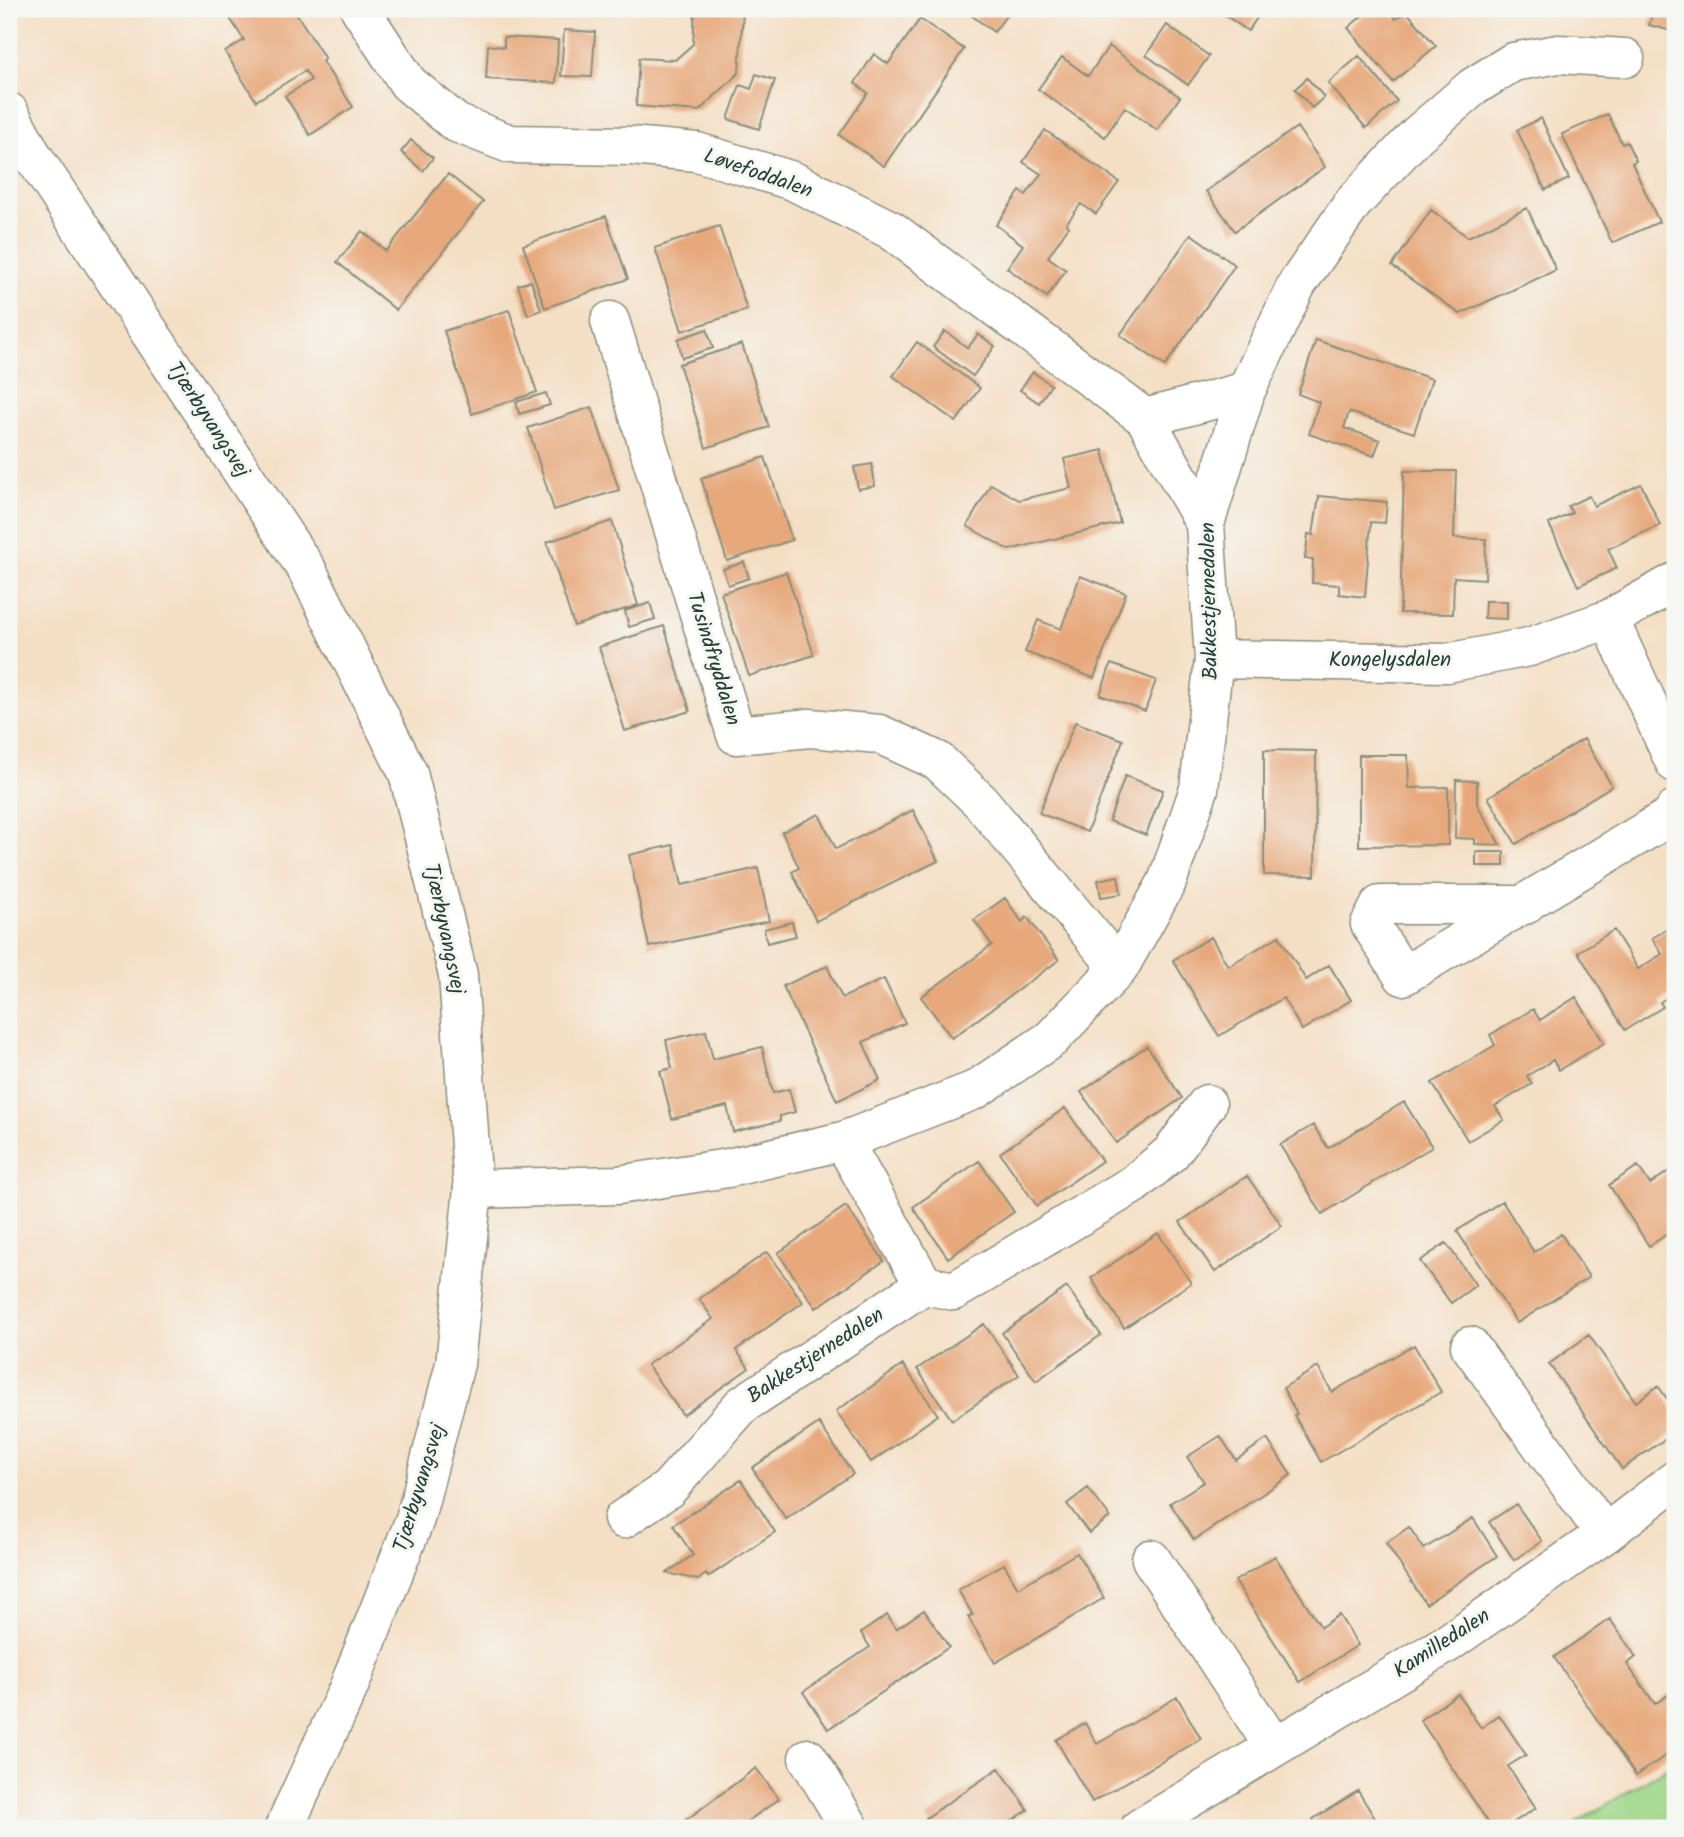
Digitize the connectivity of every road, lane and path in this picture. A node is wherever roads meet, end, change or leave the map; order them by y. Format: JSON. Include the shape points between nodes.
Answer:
{"nodes":[{"id":1,"x":360,"y":9,"type":"edge"},
{"id":2,"x":1625,"y":58,"type":"dead end"},
{"id":3,"x":9,"y":112,"type":"edge"},
{"id":4,"x":610,"y":321,"type":"dead end"},
{"id":5,"x":1246,"y":391,"type":"junction"},
{"id":6,"x":1145,"y":418,"type":"junction"},
{"id":7,"x":1205,"y":524,"type":"junction"},
{"id":8,"x":1675,"y":582,"type":"edge"},
{"id":9,"x":1609,"y":619,"type":"junction"},
{"id":10,"x":1214,"y":659,"type":"junction"},
{"id":11,"x":1675,"y":763,"type":"edge"},
{"id":12,"x":1675,"y":809,"type":"edge"},
{"id":13,"x":1525,"y":905,"type":"dead end"},
{"id":14,"x":1119,"y":968,"type":"junction"},
{"id":15,"x":1207,"y":1104,"type":"dead end"},
{"id":16,"x":843,"y":1141,"type":"junction"},
{"id":17,"x":473,"y":1189,"type":"junction"},
{"id":18,"x":924,"y":1285,"type":"junction"},
{"id":19,"x":1470,"y":1346,"type":"dead end"},
{"id":20,"x":1675,"y":1480,"type":"edge"},
{"id":21,"x":623,"y":1519,"type":"dead end"},
{"id":22,"x":1605,"y":1534,"type":"junction"},
{"id":23,"x":1151,"y":1559,"type":"dead end"},
{"id":24,"x":1274,"y":1747,"type":"junction"},
{"id":25,"x":808,"y":1758,"type":"dead end"},
{"id":26,"x":284,"y":1828,"type":"edge"},
{"id":27,"x":850,"y":1828,"type":"edge"},
{"id":28,"x":1140,"y":1828,"type":"edge"}],
"edges":[{"from":1,"to":6,"type":"street","name":"Løvefoddalen","via":[[408,83],[456,123],[510,144],[697,152],[793,181],[891,230]]},
{"from":2,"to":5,"type":"street","name":"Bakkestjernedalen","via":[[1558,54],[1513,62],[1473,87],[1417,135],[1353,203],[1297,284]]},
{"from":3,"to":17,"type":"street","name":"Tjærbyvangsvej","via":[[31,153],[307,570],[408,773],[458,975]]},
{"from":4,"to":14,"type":"street","name":"Tusindfryddalen","via":[[736,735],[810,728],[879,734],[937,761],[980,801]]},
{"from":5,"to":6,"type":"street"},
{"from":5,"to":7,"type":"street","name":"Bakkestjernedalen"},
{"from":6,"to":7,"type":"street","name":"Løvefoddalen"},
{"from":7,"to":10,"type":"street","name":"Bakkestjernedalen"},
{"from":8,"to":9,"type":"street","name":"Kongelysdalen"},
{"from":9,"to":10,"type":"street","name":"Kongelysdalen","via":[[1529,647],[1447,663]]},
{"from":9,"to":11,"type":"street"},
{"from":10,"to":14,"type":"street","name":"Bakkestjernedalen","via":[[1199,789],[1167,882]]},
{"from":12,"to":13,"type":"street","via":[[1674,814]]},
{"from":14,"to":16,"type":"street","name":"Bakkestjernedalen","via":[[1051,1039],[975,1090]]},
{"from":15,"to":18,"type":"street","via":[[1171,1153],[1134,1184],[954,1291]]},
{"from":16,"to":17,"type":"street","name":"Bakkestjernedalen","via":[[728,1168],[618,1185]]},
{"from":16,"to":18,"type":"street"},
{"from":17,"to":26,"type":"street","name":"Tjærbyvangsvej","via":[[455,1364],[415,1519],[348,1689]]},
{"from":18,"to":21,"type":"street","name":"Bakkestjernedalen","via":[[742,1405],[668,1489]]},
{"from":19,"to":22,"type":"street"},
{"from":20,"to":22,"type":"street","name":"Kamilledalen"},
{"from":22,"to":24,"type":"street","name":"Kamilledalen","via":[[1448,1643]]},
{"from":23,"to":24,"type":"street"},
{"from":24,"to":28,"type":"street","name":"Kamilledalen"},
{"from":25,"to":27,"type":"street"}]}
